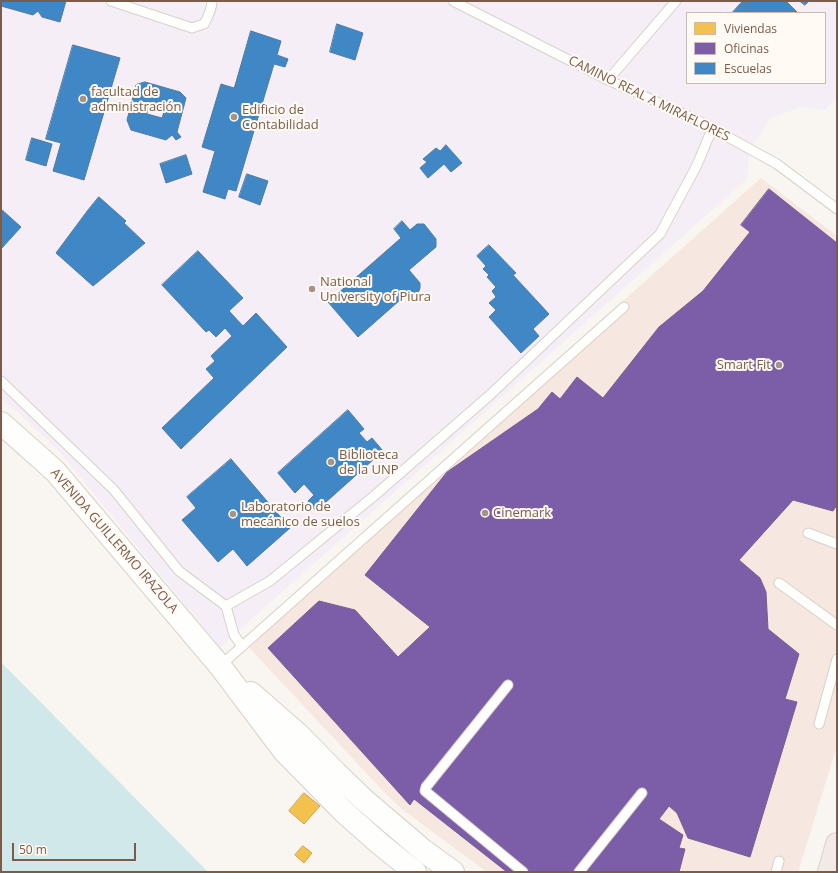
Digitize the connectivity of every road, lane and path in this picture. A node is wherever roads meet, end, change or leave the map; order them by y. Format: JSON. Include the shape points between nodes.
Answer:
{"nodes":[{"id":1,"x":111,"y":1,"type":"edge"},
{"id":2,"x":212,"y":1,"type":"edge"},
{"id":3,"x":453,"y":1,"type":"edge"},
{"id":4,"x":676,"y":1,"type":"edge"},
{"id":5,"x":608,"y":80,"type":"junction"},
{"id":6,"x":712,"y":129,"type":"junction"},
{"id":7,"x":837,"y":209,"type":"edge"},
{"id":8,"x":624,"y":307,"type":"dead end"},
{"id":9,"x":1,"y":381,"type":"edge"},
{"id":10,"x":1,"y":423,"type":"edge"},
{"id":11,"x":808,"y":533,"type":"dead end"},
{"id":12,"x":837,"y":544,"type":"edge"},
{"id":13,"x":778,"y":583,"type":"dead end"},
{"id":14,"x":226,"y":606,"type":"junction"},
{"id":15,"x":837,"y":624,"type":"edge"},
{"id":16,"x":242,"y":646,"type":"junction"},
{"id":17,"x":837,"y":659,"type":"edge"},
{"id":18,"x":220,"y":666,"type":"junction"},
{"id":19,"x":508,"y":685,"type":"dead end"},
{"id":20,"x":819,"y":724,"type":"dead end"},
{"id":21,"x":299,"y":735,"type":"junction"},
{"id":22,"x":284,"y":751,"type":"junction"},
{"id":23,"x":642,"y":793,"type":"dead end"},
{"id":24,"x":837,"y":844,"type":"edge"},
{"id":25,"x":779,"y":861,"type":"dead end"},
{"id":26,"x":414,"y":872,"type":"edge"},
{"id":27,"x":453,"y":872,"type":"edge"},
{"id":28,"x":523,"y":872,"type":"edge"},
{"id":29,"x":579,"y":872,"type":"edge"},
{"id":30,"x":776,"y":872,"type":"edge"},
{"id":31,"x":829,"y":872,"type":"edge"}],
"edges":[{"from":1,"to":2,"type":"lane","via":[[192,28],[204,24]]},
{"from":3,"to":5,"type":"lane","name":"CAMINO REAL A MIRAFLORES"},
{"from":4,"to":5,"type":"lane"},
{"from":5,"to":6,"type":"lane","name":"CAMINO REAL A MIRAFLORES"},
{"from":6,"to":7,"type":"lane","name":"CAMINO REAL A MIRAFLORES","via":[[778,164]]},
{"from":6,"to":14,"type":"lane","via":[[697,165],[660,234],[491,394],[374,496],[270,581]]},
{"from":8,"to":16,"type":"lane"},
{"from":9,"to":14,"type":"lane","via":[[114,490],[179,571]]},
{"from":10,"to":18,"type":"main road","name":"AVENIDA GUILLERMO IRAZOLA","via":[[55,471]]},
{"from":11,"to":12,"type":"lane"},
{"from":13,"to":15,"type":"lane"},
{"from":14,"to":16,"type":"lane","via":[[234,635]]},
{"from":16,"to":18,"type":"lane"},
{"from":17,"to":20,"type":"lane"},
{"from":18,"to":21,"type":"main road","name":"AVENIDA GUILLERMO IRAZOLA"},
{"from":18,"to":22,"type":"main road","name":"AVENIDA GUILLERMO IRAZOLA"},
{"from":19,"to":28,"type":"lane","via":[[425,791]]},
{"from":21,"to":22,"type":"main road"},
{"from":21,"to":27,"type":"main road","name":"AVENIDA GUILLERMO IRAZOLA","via":[[363,799]]},
{"from":22,"to":26,"type":"main road","name":"AVENIDA GUILLERMO IRAZOLA","via":[[344,812]]},
{"from":23,"to":29,"type":"lane"},
{"from":24,"to":31,"type":"highway"},
{"from":25,"to":30,"type":"lane"}]}
